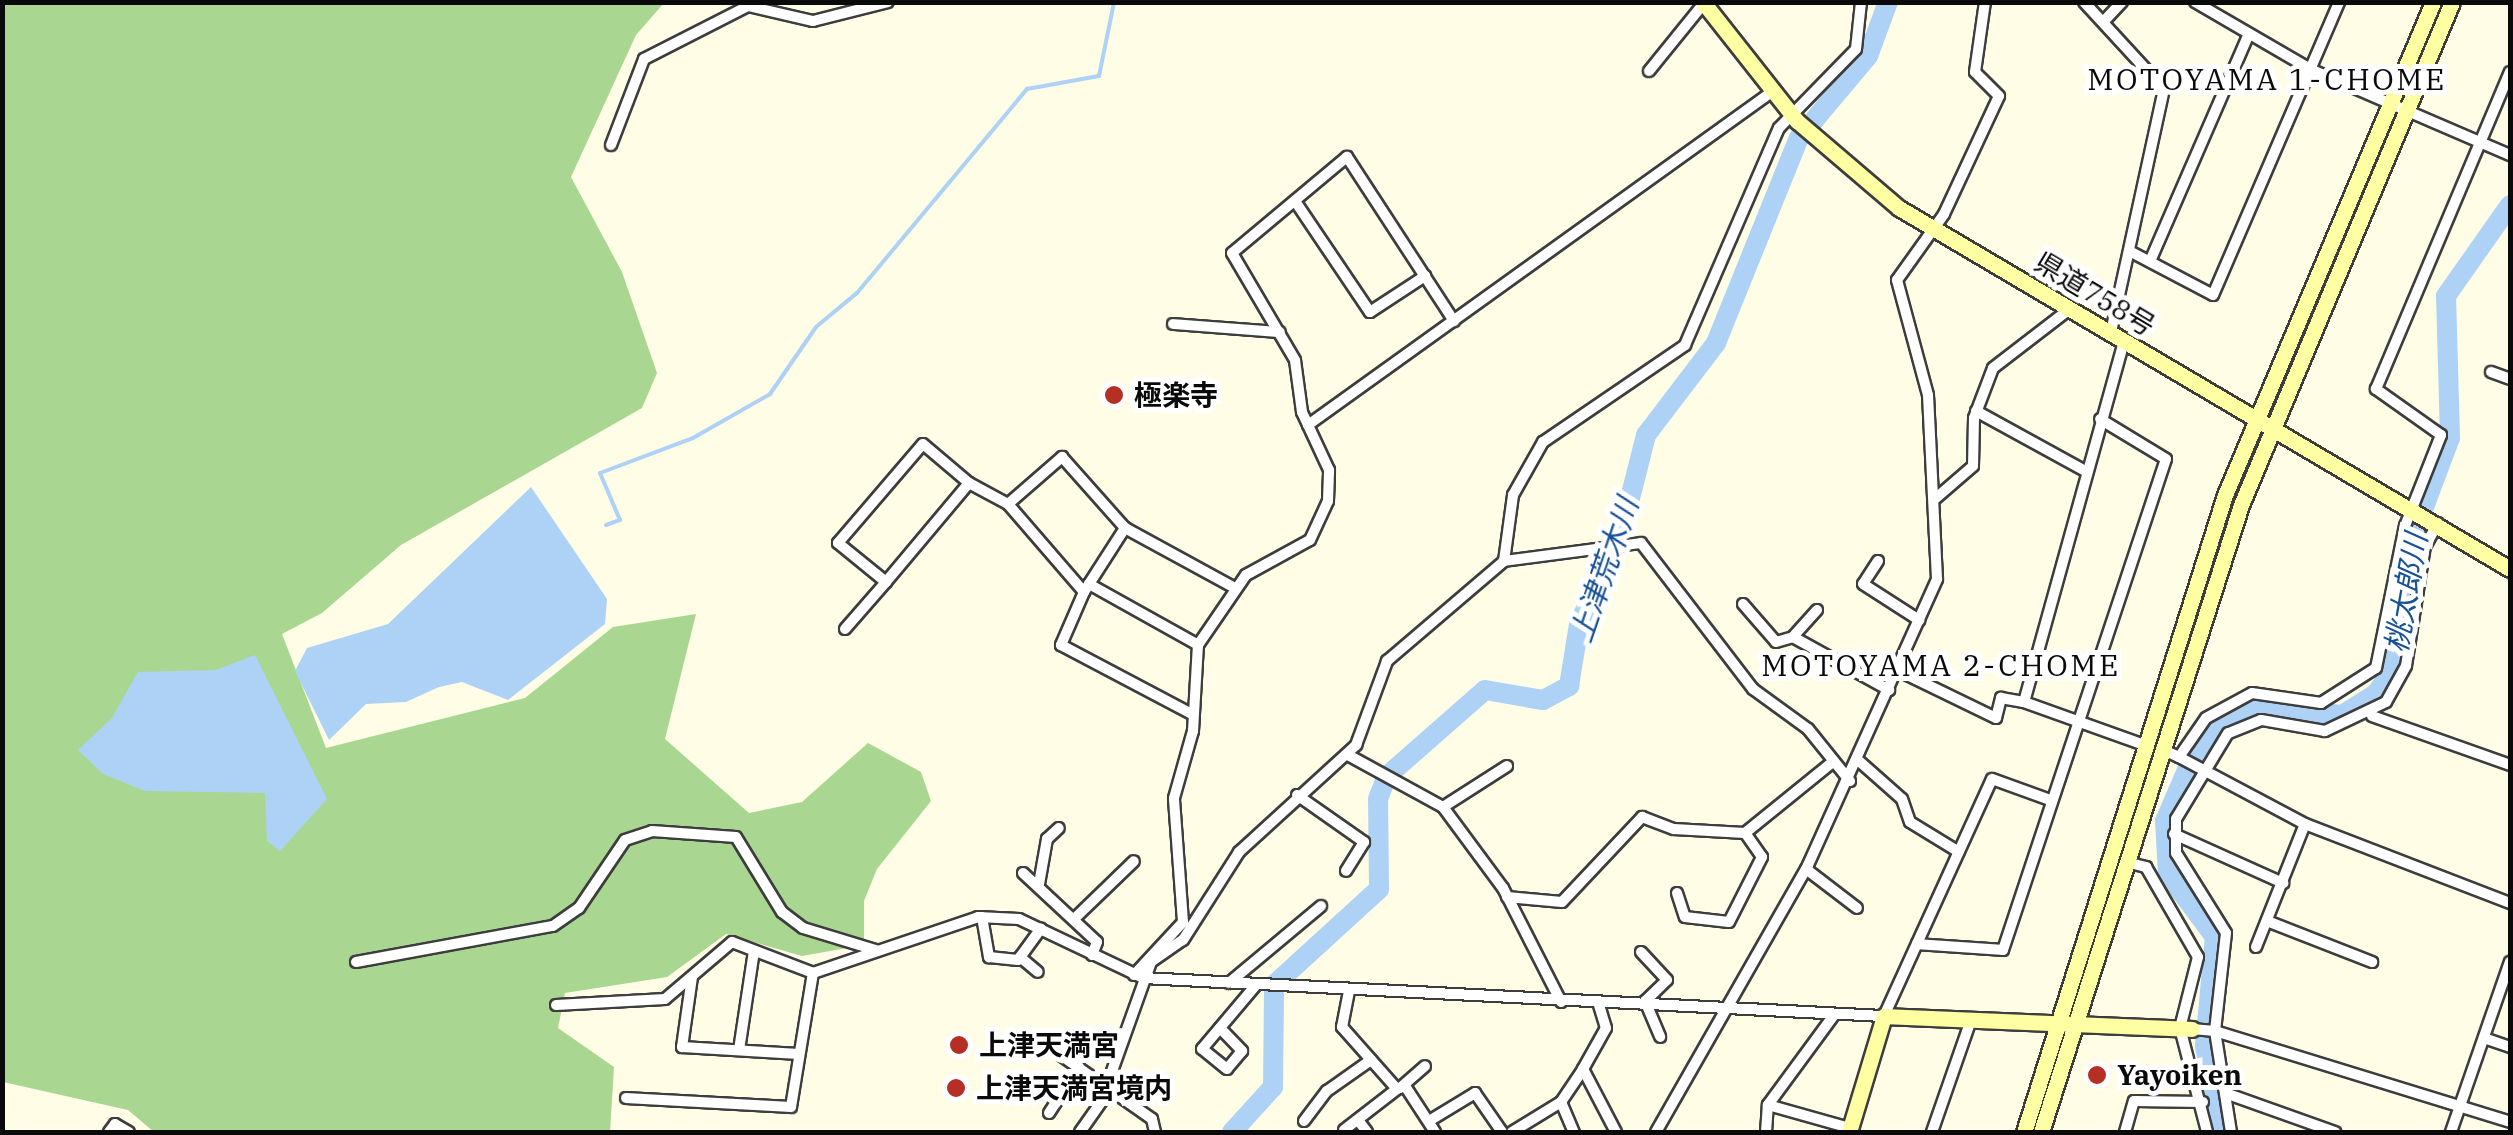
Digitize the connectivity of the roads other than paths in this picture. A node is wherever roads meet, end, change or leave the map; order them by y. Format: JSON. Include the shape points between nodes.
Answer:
{"nodes":[{"id":1,"x":888,"y":2,"type":"edge"},
{"id":2,"x":1861,"y":2,"type":"edge"},
{"id":3,"x":1985,"y":2,"type":"edge"},
{"id":4,"x":2084,"y":2,"type":"edge"},
{"id":5,"x":2122,"y":2,"type":"edge"},
{"id":6,"x":2195,"y":2,"type":"edge"},
{"id":7,"x":2433,"y":2,"type":"edge"},
{"id":8,"x":2452,"y":2,"type":"edge"},
{"id":9,"x":1704,"y":3,"type":"edge"},
{"id":10,"x":2337,"y":3,"type":"edge"},
{"id":11,"x":2104,"y":20,"type":"junction"},
{"id":12,"x":2247,"y":38,"type":"junction"},
{"id":13,"x":2310,"y":69,"type":"junction"},
{"id":14,"x":1649,"y":71,"type":"dead end"},
{"id":15,"x":2510,"y":72,"type":"edge"},
{"id":16,"x":1773,"y":92,"type":"junction"},
{"id":17,"x":2397,"y":104,"type":"junction"},
{"id":18,"x":1794,"y":117,"type":"junction"},
{"id":19,"x":2481,"y":143,"type":"junction"},
{"id":20,"x":611,"y":145,"type":"dead end"},
{"id":21,"x":2510,"y":154,"type":"edge"},
{"id":22,"x":1295,"y":201,"type":"junction"},
{"id":23,"x":1934,"y":230,"type":"junction"},
{"id":24,"x":2134,"y":253,"type":"junction"},
{"id":25,"x":2152,"y":258,"type":"junction"},
{"id":26,"x":1425,"y":276,"type":"junction"},
{"id":27,"x":2071,"y":307,"type":"junction"},
{"id":28,"x":1454,"y":320,"type":"junction"},
{"id":29,"x":1173,"y":324,"type":"dead end"},
{"id":30,"x":1280,"y":332,"type":"junction"},
{"id":31,"x":2118,"y":336,"type":"junction"},
{"id":32,"x":2491,"y":372,"type":"dead end"},
{"id":33,"x":2510,"y":378,"type":"edge"},
{"id":34,"x":1976,"y":410,"type":"junction"},
{"id":35,"x":2254,"y":416,"type":"junction"},
{"id":36,"x":2100,"y":419,"type":"junction"},
{"id":37,"x":2271,"y":424,"type":"junction"},
{"id":38,"x":1308,"y":425,"type":"junction"},
{"id":39,"x":2085,"y":471,"type":"junction"},
{"id":40,"x":969,"y":482,"type":"junction"},
{"id":41,"x":1936,"y":498,"type":"junction"},
{"id":42,"x":1008,"y":504,"type":"junction"},
{"id":43,"x":2413,"y":507,"type":"junction"},
{"id":44,"x":2439,"y":522,"type":"junction"},
{"id":45,"x":1125,"y":528,"type":"junction"},
{"id":46,"x":1504,"y":560,"type":"junction"},
{"id":47,"x":1878,"y":561,"type":"dead end"},
{"id":48,"x":2510,"y":570,"type":"edge"},
{"id":49,"x":886,"y":582,"type":"junction"},
{"id":50,"x":1087,"y":588,"type":"junction"},
{"id":51,"x":1235,"y":588,"type":"junction"},
{"id":52,"x":1743,"y":604,"type":"dead end"},
{"id":53,"x":1817,"y":610,"type":"dead end"},
{"id":54,"x":1919,"y":620,"type":"junction"},
{"id":55,"x":846,"y":628,"type":"dead end"},
{"id":56,"x":1793,"y":637,"type":"junction"},
{"id":57,"x":1198,"y":645,"type":"junction"},
{"id":58,"x":1898,"y":670,"type":"junction"},
{"id":59,"x":1890,"y":690,"type":"junction"},
{"id":60,"x":2024,"y":702,"type":"junction"},
{"id":61,"x":1190,"y":714,"type":"junction"},
{"id":62,"x":2372,"y":716,"type":"junction"},
{"id":63,"x":2074,"y":722,"type":"junction"},
{"id":64,"x":2144,"y":745,"type":"junction"},
{"id":65,"x":2161,"y":748,"type":"junction"},
{"id":66,"x":1348,"y":755,"type":"junction"},
{"id":67,"x":2179,"y":758,"type":"junction"},
{"id":68,"x":1834,"y":761,"type":"junction"},
{"id":69,"x":1859,"y":762,"type":"junction"},
{"id":70,"x":2510,"y":764,"type":"edge"},
{"id":71,"x":1507,"y":766,"type":"dead end"},
{"id":72,"x":2202,"y":772,"type":"junction"},
{"id":73,"x":1850,"y":781,"type":"junction"},
{"id":74,"x":1297,"y":795,"type":"junction"},
{"id":75,"x":2050,"y":800,"type":"junction"},
{"id":76,"x":1443,"y":807,"type":"junction"},
{"id":77,"x":2305,"y":824,"type":"junction"},
{"id":78,"x":1059,"y":828,"type":"dead end"},
{"id":79,"x":1745,"y":832,"type":"junction"},
{"id":80,"x":2174,"y":834,"type":"junction"},
{"id":81,"x":1959,"y":852,"type":"junction"},
{"id":82,"x":1134,"y":861,"type":"dead end"},
{"id":83,"x":2125,"y":862,"type":"junction"},
{"id":84,"x":1806,"y":869,"type":"junction"},
{"id":85,"x":1346,"y":871,"type":"dead end"},
{"id":86,"x":1023,"y":873,"type":"dead end"},
{"id":87,"x":1039,"y":884,"type":"junction"},
{"id":88,"x":2283,"y":884,"type":"junction"},
{"id":89,"x":1676,"y":893,"type":"dead end"},
{"id":90,"x":1507,"y":897,"type":"junction"},
{"id":91,"x":2510,"y":903,"type":"edge"},
{"id":92,"x":1321,"y":906,"type":"dead end"},
{"id":93,"x":1857,"y":908,"type":"dead end"},
{"id":94,"x":982,"y":917,"type":"junction"},
{"id":95,"x":1074,"y":919,"type":"junction"},
{"id":96,"x":2267,"y":921,"type":"junction"},
{"id":97,"x":1041,"y":928,"type":"junction"},
{"id":98,"x":1917,"y":944,"type":"junction"},
{"id":99,"x":2256,"y":947,"type":"dead end"},
{"id":100,"x":877,"y":950,"type":"junction"},
{"id":101,"x":754,"y":952,"type":"junction"},
{"id":102,"x":1641,"y":952,"type":"dead end"},
{"id":103,"x":1092,"y":955,"type":"junction"},
{"id":104,"x":1020,"y":957,"type":"junction"},
{"id":105,"x":356,"y":962,"type":"dead end"},
{"id":106,"x":2372,"y":962,"type":"dead end"},
{"id":107,"x":2510,"y":962,"type":"edge"},
{"id":108,"x":813,"y":972,"type":"junction"},
{"id":109,"x":1038,"y":972,"type":"dead end"},
{"id":110,"x":692,"y":976,"type":"junction"},
{"id":111,"x":1139,"y":976,"type":"junction"},
{"id":112,"x":2508,"y":976,"type":"edge"},
{"id":113,"x":1229,"y":983,"type":"junction"},
{"id":114,"x":1256,"y":984,"type":"junction"},
{"id":115,"x":1350,"y":990,"type":"junction"},
{"id":116,"x":1644,"y":1001,"type":"junction"},
{"id":117,"x":1561,"y":1002,"type":"junction"},
{"id":118,"x":1598,"y":1002,"type":"junction"},
{"id":119,"x":556,"y":1005,"type":"dead end"},
{"id":120,"x":1724,"y":1008,"type":"junction"},
{"id":121,"x":1834,"y":1015,"type":"junction"},
{"id":122,"x":1884,"y":1016,"type":"junction"},
{"id":123,"x":1970,"y":1022,"type":"junction"},
{"id":124,"x":1220,"y":1028,"type":"dead end"},
{"id":125,"x":2064,"y":1028,"type":"junction"},
{"id":126,"x":2186,"y":1029,"type":"junction"},
{"id":127,"x":2215,"y":1031,"type":"junction"},
{"id":128,"x":1660,"y":1037,"type":"dead end"},
{"id":129,"x":2484,"y":1038,"type":"junction"},
{"id":130,"x":2510,"y":1047,"type":"edge"},
{"id":131,"x":739,"y":1050,"type":"junction"},
{"id":132,"x":1056,"y":1052,"type":"dead end"},
{"id":133,"x":800,"y":1054,"type":"junction"},
{"id":134,"x":1371,"y":1060,"type":"junction"},
{"id":135,"x":1426,"y":1066,"type":"dead end"},
{"id":136,"x":1079,"y":1067,"type":"junction"},
{"id":137,"x":1583,"y":1070,"type":"junction"},
{"id":138,"x":1109,"y":1086,"type":"junction"},
{"id":139,"x":1401,"y":1088,"type":"junction"},
{"id":140,"x":2228,"y":1094,"type":"junction"},
{"id":141,"x":626,"y":1098,"type":"dead end"},
{"id":142,"x":1561,"y":1102,"type":"junction"},
{"id":143,"x":2203,"y":1102,"type":"junction"},
{"id":144,"x":2460,"y":1105,"type":"junction"},
{"id":145,"x":1768,"y":1106,"type":"junction"},
{"id":146,"x":1050,"y":1112,"type":"dead end"},
{"id":147,"x":1358,"y":1120,"type":"junction"},
{"id":148,"x":1429,"y":1120,"type":"junction"},
{"id":149,"x":1304,"y":1121,"type":"dead end"},
{"id":150,"x":2510,"y":1122,"type":"edge"},
{"id":151,"x":1344,"y":1130,"type":"dead end"},
{"id":152,"x":1850,"y":1130,"type":"edge"},
{"id":153,"x":109,"y":1132,"type":"edge"},
{"id":154,"x":129,"y":1132,"type":"edge"},
{"id":155,"x":1080,"y":1132,"type":"edge"},
{"id":156,"x":1155,"y":1132,"type":"edge"},
{"id":157,"x":1367,"y":1132,"type":"edge"},
{"id":158,"x":1435,"y":1132,"type":"edge"},
{"id":159,"x":1502,"y":1132,"type":"edge"},
{"id":160,"x":1512,"y":1132,"type":"edge"},
{"id":161,"x":1574,"y":1132,"type":"edge"},
{"id":162,"x":1616,"y":1132,"type":"edge"},
{"id":163,"x":1656,"y":1132,"type":"edge"},
{"id":164,"x":1766,"y":1132,"type":"edge"},
{"id":165,"x":1932,"y":1132,"type":"edge"},
{"id":166,"x":2024,"y":1132,"type":"edge"},
{"id":167,"x":2041,"y":1132,"type":"edge"},
{"id":168,"x":2125,"y":1132,"type":"edge"},
{"id":169,"x":2206,"y":1132,"type":"edge"},
{"id":170,"x":2231,"y":1132,"type":"edge"},
{"id":171,"x":2334,"y":1132,"type":"edge"},
{"id":172,"x":2451,"y":1132,"type":"edge"}],
"edges":[{"from":1,"to":20,"type":"street","via":[[814,21],[748,6],[644,59]]},
{"from":2,"to":18,"type":"street","via":[[1856,49]]},
{"from":3,"to":23,"type":"street","via":[[1974,72],[2000,96]]},
{"from":4,"to":11,"type":"street"},
{"from":5,"to":11,"type":"street"},
{"from":6,"to":12,"type":"street"},
{"from":7,"to":17,"type":"street"},
{"from":8,"to":17,"type":"street"},
{"from":9,"to":14,"type":"street"},
{"from":9,"to":16,"type":"street","name":"県道758号"},
{"from":10,"to":13,"type":"street"},
{"from":11,"to":24,"type":"street","via":[[2164,88]]},
{"from":12,"to":13,"type":"street"},
{"from":12,"to":25,"type":"street"},
{"from":13,"to":17,"type":"street"},
{"from":13,"to":25,"type":"street","via":[[2213,295]]},
{"from":15,"to":19,"type":"street"},
{"from":16,"to":18,"type":"street","name":"県道758号"},
{"from":16,"to":28,"type":"street"},
{"from":17,"to":19,"type":"street"},
{"from":17,"to":35,"type":"street"},
{"from":17,"to":37,"type":"street"},
{"from":18,"to":23,"type":"street","name":"県道758号"},
{"from":18,"to":46,"type":"street","via":[[1685,345],[1543,442],[1513,495]]},
{"from":19,"to":21,"type":"street"},
{"from":19,"to":43,"type":"street","via":[[2376,389],[2441,435]]},
{"from":22,"to":26,"type":"street","via":[[1370,312]]},
{"from":22,"to":26,"type":"street","via":[[1347,157]]},
{"from":22,"to":30,"type":"street","via":[[1232,253]]},
{"from":23,"to":27,"type":"street","name":"県道758号"},
{"from":23,"to":41,"type":"street","via":[[1897,280],[1897,298],[1928,395]]},
{"from":24,"to":25,"type":"street"},
{"from":24,"to":31,"type":"street"},
{"from":26,"to":28,"type":"street"},
{"from":27,"to":31,"type":"street","name":"県道758号"},
{"from":27,"to":34,"type":"street","via":[[1993,368]]},
{"from":28,"to":38,"type":"street"},
{"from":29,"to":30,"type":"street"},
{"from":30,"to":38,"type":"street"},
{"from":31,"to":35,"type":"street","name":"県道758号"},
{"from":31,"to":36,"type":"street"},
{"from":32,"to":33,"type":"street"},
{"from":34,"to":39,"type":"street"},
{"from":34,"to":41,"type":"street","via":[[1973,466]]},
{"from":35,"to":37,"type":"street","name":"県道758号"},
{"from":35,"to":64,"type":"street"},
{"from":36,"to":39,"type":"street"},
{"from":36,"to":63,"type":"street","via":[[2166,459]]},
{"from":37,"to":43,"type":"street","name":"県道758号"},
{"from":37,"to":65,"type":"street"},
{"from":38,"to":51,"type":"street","via":[[1329,470],[1320,528]]},
{"from":39,"to":60,"type":"street"},
{"from":40,"to":42,"type":"street"},
{"from":40,"to":49,"type":"street"},
{"from":40,"to":49,"type":"street","via":[[923,444],[838,542]]},
{"from":41,"to":54,"type":"street","via":[[1937,579]]},
{"from":42,"to":45,"type":"street","via":[[1062,457]]},
{"from":42,"to":50,"type":"street"},
{"from":43,"to":44,"type":"street","name":"県道758号"},
{"from":43,"to":67,"type":"street","via":[[2382,655],[2367,680],[2321,703],[2279,692],[2226,703]]},
{"from":44,"to":48,"type":"street","name":"県道758号"},
{"from":44,"to":62,"type":"street","via":[[2425,546],[2406,666]]},
{"from":45,"to":50,"type":"street"},
{"from":45,"to":51,"type":"street"},
{"from":46,"to":66,"type":"street","via":[[1387,660]]},
{"from":46,"to":68,"type":"street","via":[[1641,543],[1753,689]]},
{"from":47,"to":54,"type":"street","via":[[1863,584]]},
{"from":49,"to":55,"type":"street"},
{"from":50,"to":57,"type":"street"},
{"from":50,"to":61,"type":"street","via":[[1061,645]]},
{"from":51,"to":57,"type":"street"},
{"from":52,"to":56,"type":"street","via":[[1776,642]]},
{"from":53,"to":56,"type":"street"},
{"from":54,"to":58,"type":"street"},
{"from":56,"to":59,"type":"street"},
{"from":57,"to":61,"type":"street"},
{"from":58,"to":59,"type":"street"},
{"from":58,"to":60,"type":"street","via":[[1996,718],[2001,698]]},
{"from":59,"to":69,"type":"street"},
{"from":60,"to":63,"type":"street"},
{"from":61,"to":111,"type":"street","via":[[1174,798],[1183,922]]},
{"from":62,"to":70,"type":"street"},
{"from":62,"to":72,"type":"street","via":[[2325,731],[2243,726]]},
{"from":63,"to":64,"type":"street"},
{"from":63,"to":75,"type":"street"},
{"from":64,"to":125,"type":"street"},
{"from":65,"to":67,"type":"street"},
{"from":65,"to":83,"type":"street"},
{"from":66,"to":74,"type":"street"},
{"from":66,"to":76,"type":"street"},
{"from":67,"to":72,"type":"street"},
{"from":68,"to":73,"type":"street"},
{"from":68,"to":79,"type":"street"},
{"from":69,"to":73,"type":"street"},
{"from":69,"to":81,"type":"street","via":[[1902,799],[1910,822]]},
{"from":71,"to":76,"type":"street"},
{"from":72,"to":77,"type":"street"},
{"from":72,"to":80,"type":"street"},
{"from":73,"to":84,"type":"street"},
{"from":74,"to":85,"type":"street","via":[[1364,842]]},
{"from":74,"to":111,"type":"street","via":[[1228,865],[1193,928]]},
{"from":75,"to":81,"type":"street","via":[[1992,779]]},
{"from":75,"to":98,"type":"street","via":[[2003,950]]},
{"from":76,"to":90,"type":"street"},
{"from":77,"to":88,"type":"street"},
{"from":77,"to":91,"type":"street"},
{"from":78,"to":87,"type":"street","via":[[1047,839]]},
{"from":79,"to":89,"type":"street","via":[[1762,856],[1729,922],[1684,916]]},
{"from":79,"to":90,"type":"street","via":[[1674,829],[1642,817],[1562,902]]},
{"from":80,"to":88,"type":"street"},
{"from":80,"to":127,"type":"street","via":[[2182,873],[2228,944]]},
{"from":81,"to":98,"type":"street"},
{"from":82,"to":95,"type":"street"},
{"from":83,"to":125,"type":"street"},
{"from":83,"to":126,"type":"street","via":[[2146,868],[2198,958]]},
{"from":84,"to":93,"type":"street"},
{"from":84,"to":120,"type":"street"},
{"from":86,"to":87,"type":"street"},
{"from":87,"to":95,"type":"street"},
{"from":88,"to":96,"type":"street"},
{"from":90,"to":117,"type":"street"},
{"from":92,"to":113,"type":"street"},
{"from":94,"to":97,"type":"street"},
{"from":94,"to":100,"type":"street"},
{"from":94,"to":104,"type":"street","via":[[989,957]]},
{"from":95,"to":103,"type":"street","via":[[1098,942]]},
{"from":96,"to":99,"type":"street"},
{"from":96,"to":106,"type":"street"},
{"from":97,"to":103,"type":"street"},
{"from":97,"to":104,"type":"street"},
{"from":98,"to":122,"type":"street"},
{"from":100,"to":105,"type":"street","via":[[802,928],[782,912],[736,837],[652,830],[625,840],[579,908],[553,926]]},
{"from":100,"to":108,"type":"street"},
{"from":101,"to":108,"type":"street"},
{"from":101,"to":110,"type":"street","via":[[732,942]]},
{"from":101,"to":131,"type":"street"},
{"from":102,"to":116,"type":"street","via":[[1667,980]]},
{"from":103,"to":111,"type":"street"},
{"from":104,"to":109,"type":"street"},
{"from":107,"to":112,"type":"street"},
{"from":108,"to":133,"type":"street"},
{"from":110,"to":119,"type":"street","via":[[665,999]]},
{"from":110,"to":131,"type":"street","via":[[682,1047]]},
{"from":111,"to":113,"type":"street"},
{"from":111,"to":138,"type":"street"},
{"from":112,"to":129,"type":"street"},
{"from":113,"to":114,"type":"street"},
{"from":114,"to":115,"type":"street"},
{"from":114,"to":124,"type":"street"},
{"from":115,"to":117,"type":"street"},
{"from":115,"to":134,"type":"street","via":[[1342,1027]]},
{"from":116,"to":118,"type":"street"},
{"from":116,"to":120,"type":"street"},
{"from":116,"to":128,"type":"street"},
{"from":117,"to":118,"type":"street"},
{"from":118,"to":137,"type":"street","via":[[1606,1028]]},
{"from":120,"to":121,"type":"street"},
{"from":120,"to":163,"type":"street"},
{"from":121,"to":122,"type":"street"},
{"from":121,"to":145,"type":"street"},
{"from":122,"to":123,"type":"street"},
{"from":122,"to":152,"type":"street"},
{"from":123,"to":125,"type":"street"},
{"from":123,"to":165,"type":"street"},
{"from":125,"to":126,"type":"street"},
{"from":125,"to":166,"type":"street"},
{"from":125,"to":167,"type":"street"},
{"from":126,"to":127,"type":"street"},
{"from":126,"to":143,"type":"street"},
{"from":127,"to":140,"type":"street"},
{"from":127,"to":144,"type":"street"},
{"from":129,"to":130,"type":"street"},
{"from":129,"to":144,"type":"street"},
{"from":131,"to":133,"type":"street"},
{"from":132,"to":136,"type":"street"},
{"from":133,"to":141,"type":"street","via":[[791,1107]]},
{"from":134,"to":139,"type":"street"},
{"from":134,"to":149,"type":"street","via":[[1326,1091]]},
{"from":135,"to":139,"type":"street"},
{"from":136,"to":138,"type":"street"},
{"from":136,"to":146,"type":"street"},
{"from":137,"to":142,"type":"street"},
{"from":137,"to":162,"type":"street"},
{"from":138,"to":155,"type":"street"},
{"from":138,"to":156,"type":"street","via":[[1152,1119]]},
{"from":139,"to":147,"type":"street"},
{"from":139,"to":148,"type":"street"},
{"from":140,"to":170,"type":"street"},
{"from":140,"to":171,"type":"street"},
{"from":142,"to":160,"type":"street"},
{"from":142,"to":161,"type":"street"},
{"from":143,"to":168,"type":"street","via":[[2134,1101]]},
{"from":143,"to":169,"type":"street"},
{"from":144,"to":150,"type":"street"},
{"from":144,"to":172,"type":"street"},
{"from":145,"to":152,"type":"street"},
{"from":145,"to":164,"type":"street"},
{"from":147,"to":151,"type":"street"},
{"from":147,"to":157,"type":"street"},
{"from":148,"to":158,"type":"street"},
{"from":148,"to":159,"type":"street","via":[[1476,1093]]},
{"from":153,"to":154,"type":"street","via":[[115,1124]]}]}
